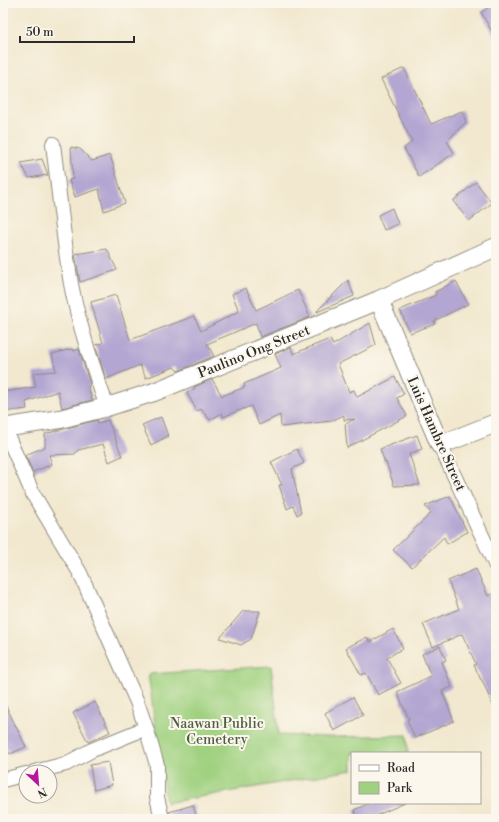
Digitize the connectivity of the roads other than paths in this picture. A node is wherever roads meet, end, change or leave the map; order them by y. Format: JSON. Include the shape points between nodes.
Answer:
{"nodes":[{"id":1,"x":53,"y":144,"type":"dead end"},
{"id":2,"x":496,"y":247,"type":"edge"},
{"id":3,"x":379,"y":300,"type":"junction"},
{"id":4,"x":107,"y":407,"type":"junction"},
{"id":5,"x":496,"y":423,"type":"edge"},
{"id":6,"x":3,"y":428,"type":"edge"},
{"id":7,"x":440,"y":446,"type":"junction"},
{"id":8,"x":496,"y":566,"type":"edge"},
{"id":9,"x":146,"y":728,"type":"junction"},
{"id":10,"x":58,"y":766,"type":"edge"},
{"id":11,"x":18,"y":776,"type":"edge"},
{"id":12,"x":3,"y":780,"type":"edge"},
{"id":13,"x":162,"y":819,"type":"edge"}],
"edges":[{"from":1,"to":4,"type":"street","via":[[66,250],[77,310]]},
{"from":2,"to":3,"type":"street","name":"Paulino Ong Street"},
{"from":3,"to":4,"type":"street","name":"Paulino Ong Street","via":[[154,392]]},
{"from":3,"to":7,"type":"street","name":"Luis Hambre Street"},
{"from":4,"to":6,"type":"street","name":"Paulino Ong Street","via":[[60,419]]},
{"from":5,"to":7,"type":"street"},
{"from":6,"to":9,"type":"street","via":[[33,494],[80,573]]},
{"from":7,"to":8,"type":"street","name":"Luis Hambre Street"},
{"from":9,"to":10,"type":"street"},
{"from":9,"to":13,"type":"street","via":[[157,765],[156,797]]},
{"from":11,"to":12,"type":"street"}]}
